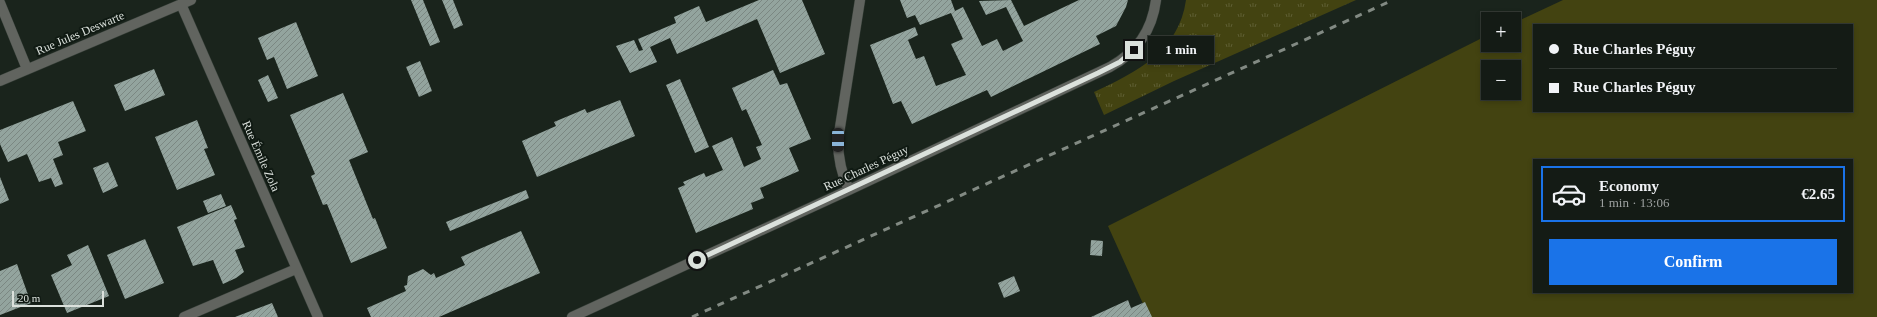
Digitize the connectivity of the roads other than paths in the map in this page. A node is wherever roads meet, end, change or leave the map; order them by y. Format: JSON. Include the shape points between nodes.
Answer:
{"nodes":[{"id":1,"x":191,"y":0,"type":"edge"},
{"id":2,"x":860,"y":0,"type":"edge"},
{"id":3,"x":1156,"y":0,"type":"edge"},
{"id":4,"x":0,"y":3,"type":"edge"},
{"id":5,"x":181,"y":4,"type":"junction"},
{"id":6,"x":28,"y":69,"type":"junction"},
{"id":7,"x":0,"y":81,"type":"edge"},
{"id":8,"x":849,"y":190,"type":"junction"},
{"id":9,"x":296,"y":268,"type":"junction"},
{"id":10,"x":184,"y":317,"type":"edge"},
{"id":11,"x":318,"y":317,"type":"edge"},
{"id":12,"x":572,"y":317,"type":"edge"}],
"edges":[{"from":1,"to":5,"type":"street","name":"Rue Jules Deswarte"},
{"from":2,"to":8,"type":"street","via":[[838,140],[838,158]]},
{"from":3,"to":8,"type":"street","name":"Rue Charles Péguy","via":[[1153,19],[1140,43],[1120,62]]},
{"from":4,"to":6,"type":"street"},
{"from":5,"to":6,"type":"street","name":"Rue Jules Deswarte"},
{"from":5,"to":9,"type":"street","name":"Rue Émile Zola"},
{"from":6,"to":7,"type":"street","name":"Rue Jules Deswarte"},
{"from":8,"to":12,"type":"street","name":"Rue Charles Péguy"},
{"from":9,"to":10,"type":"street"},
{"from":9,"to":11,"type":"street","name":"Rue Émile Zola"}]}
